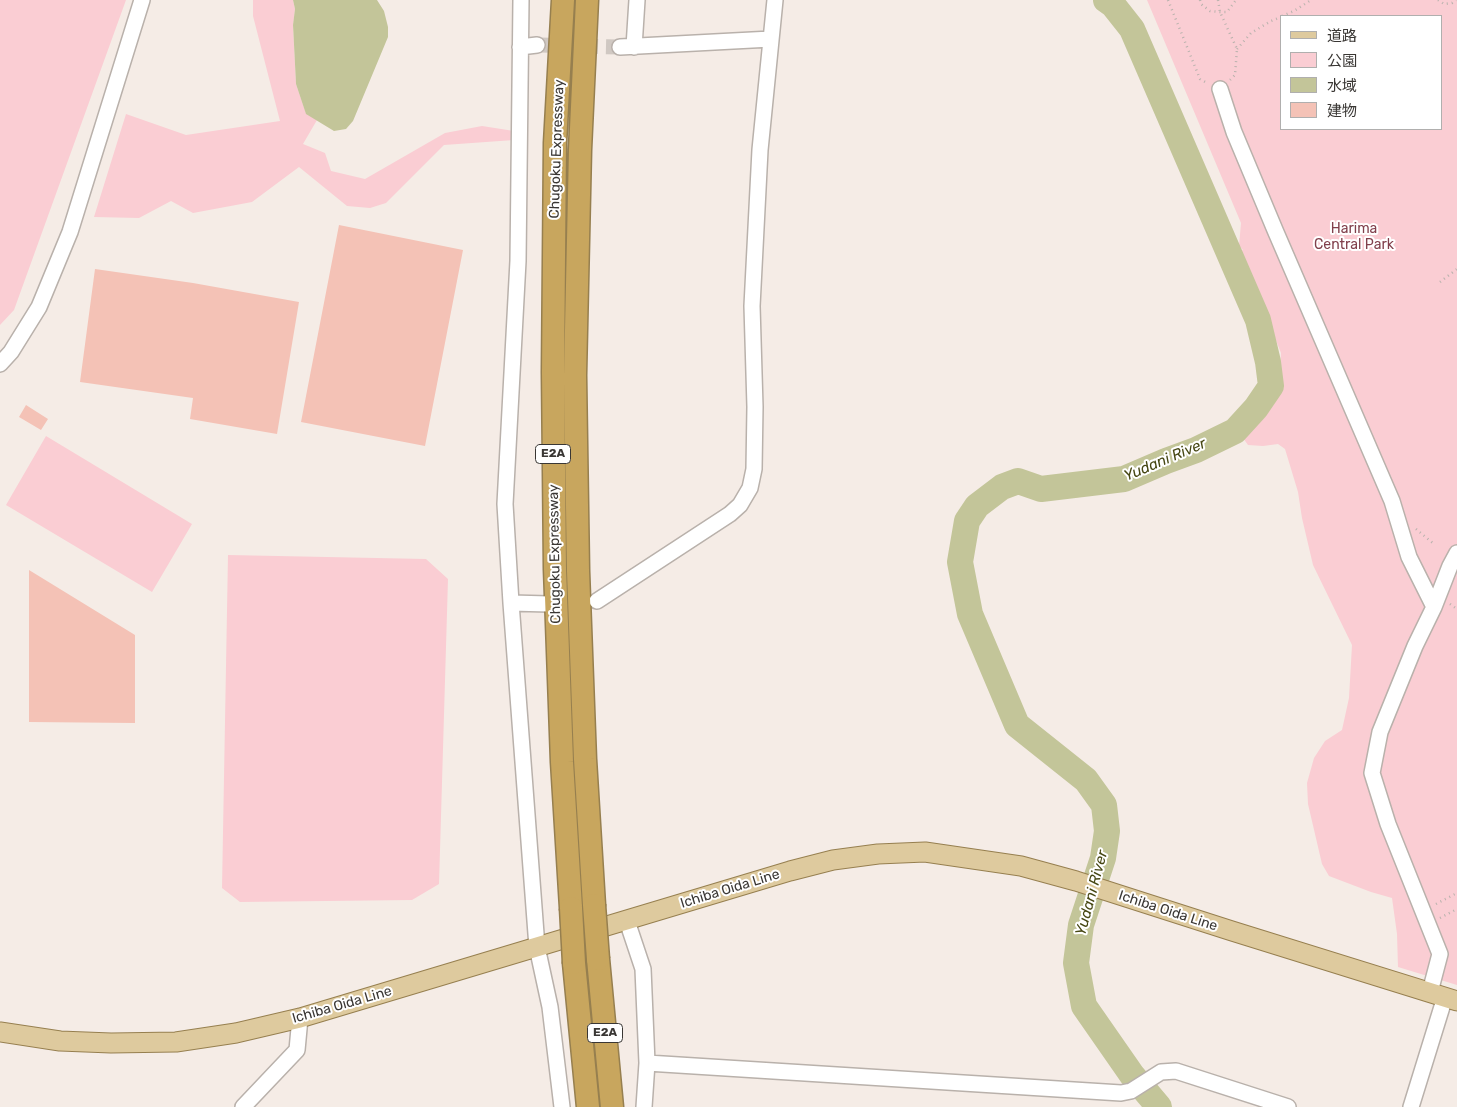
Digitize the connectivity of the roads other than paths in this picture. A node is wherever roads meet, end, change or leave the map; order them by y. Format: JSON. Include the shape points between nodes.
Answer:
{"nodes":[{"id":1,"x":142,"y":0,"type":"edge"},
{"id":2,"x":521,"y":0,"type":"edge"},
{"id":3,"x":563,"y":0,"type":"edge"},
{"id":4,"x":587,"y":0,"type":"edge"},
{"id":5,"x":637,"y":0,"type":"edge"},
{"id":6,"x":775,"y":0,"type":"edge"},
{"id":7,"x":771,"y":39,"type":"junction"},
{"id":8,"x":537,"y":45,"type":"tunnel mouth"},
{"id":9,"x":520,"y":47,"type":"junction"},
{"id":10,"x":1220,"y":89,"type":"road end"},
{"id":11,"x":0,"y":364,"type":"edge"},
{"id":12,"x":1457,"y":553,"type":"edge"},
{"id":13,"x":597,"y":602,"type":"dead end"},
{"id":14,"x":511,"y":603,"type":"junction"},
{"id":15,"x":549,"y":604,"type":"dead end"},
{"id":16,"x":1434,"y":607,"type":"junction"},
{"id":17,"x":628,"y":921,"type":"junction"},
{"id":18,"x":537,"y":947,"type":"junction"},
{"id":19,"x":1444,"y":997,"type":"edge"},
{"id":20,"x":300,"y":1018,"type":"junction"},
{"id":21,"x":0,"y":1032,"type":"edge"},
{"id":22,"x":647,"y":1063,"type":"junction"},
{"id":23,"x":243,"y":1107,"type":"edge"},
{"id":24,"x":562,"y":1107,"type":"edge"},
{"id":25,"x":588,"y":1107,"type":"edge"},
{"id":26,"x":612,"y":1107,"type":"edge"},
{"id":27,"x":644,"y":1107,"type":"edge"},
{"id":28,"x":1288,"y":1107,"type":"edge"},
{"id":29,"x":1411,"y":1107,"type":"edge"}],
"edges":[{"from":1,"to":11,"type":"street","via":[[70,232],[39,307]]},
{"from":2,"to":9,"type":"street"},
{"from":3,"to":25,"type":"highway","name":"Chugoku Expressway","number":"E2A","bridge":true,"via":[[555,143],[552,372],[555,569],[574,963]]},
{"from":4,"to":26,"type":"highway","name":"Chugoku Expressway","number":"E2A","bridge":true,"via":[[575,375],[578,572],[594,905]]},
{"from":5,"to":7,"type":"street","via":[[627,47]]},
{"from":6,"to":7,"type":"street"},
{"from":7,"to":13,"type":"street","via":[[760,150],[752,306],[755,416],[754,469],[750,488],[730,514]]},
{"from":8,"to":9,"type":"street"},
{"from":9,"to":14,"type":"street","via":[[518,261],[505,504]]},
{"from":10,"to":16,"type":"street","via":[[1271,221],[1392,501],[1409,557]]},
{"from":12,"to":16,"type":"street"},
{"from":14,"to":15,"type":"street"},
{"from":14,"to":18,"type":"street"},
{"from":16,"to":19,"type":"street","via":[[1380,732],[1372,773],[1391,833],[1440,954]]},
{"from":17,"to":18,"type":"main road","name":"Ichiba Oida Line"},
{"from":17,"to":19,"type":"main road","name":"Ichiba Oida Line","via":[[833,860],[925,852],[1021,866],[1076,880]]},
{"from":17,"to":22,"type":"street","via":[[643,969]]},
{"from":18,"to":20,"type":"main road","name":"Ichiba Oida Line"},
{"from":18,"to":24,"type":"street","via":[[550,1007]]},
{"from":19,"to":29,"type":"street"},
{"from":20,"to":21,"type":"main road","name":"Ichiba Oida Line","via":[[236,1033],[176,1042],[60,1041]]},
{"from":20,"to":23,"type":"street","via":[[297,1050]]},
{"from":22,"to":27,"type":"street"},
{"from":22,"to":28,"type":"street","via":[[1121,1093],[1161,1072],[1176,1071]]}]}
